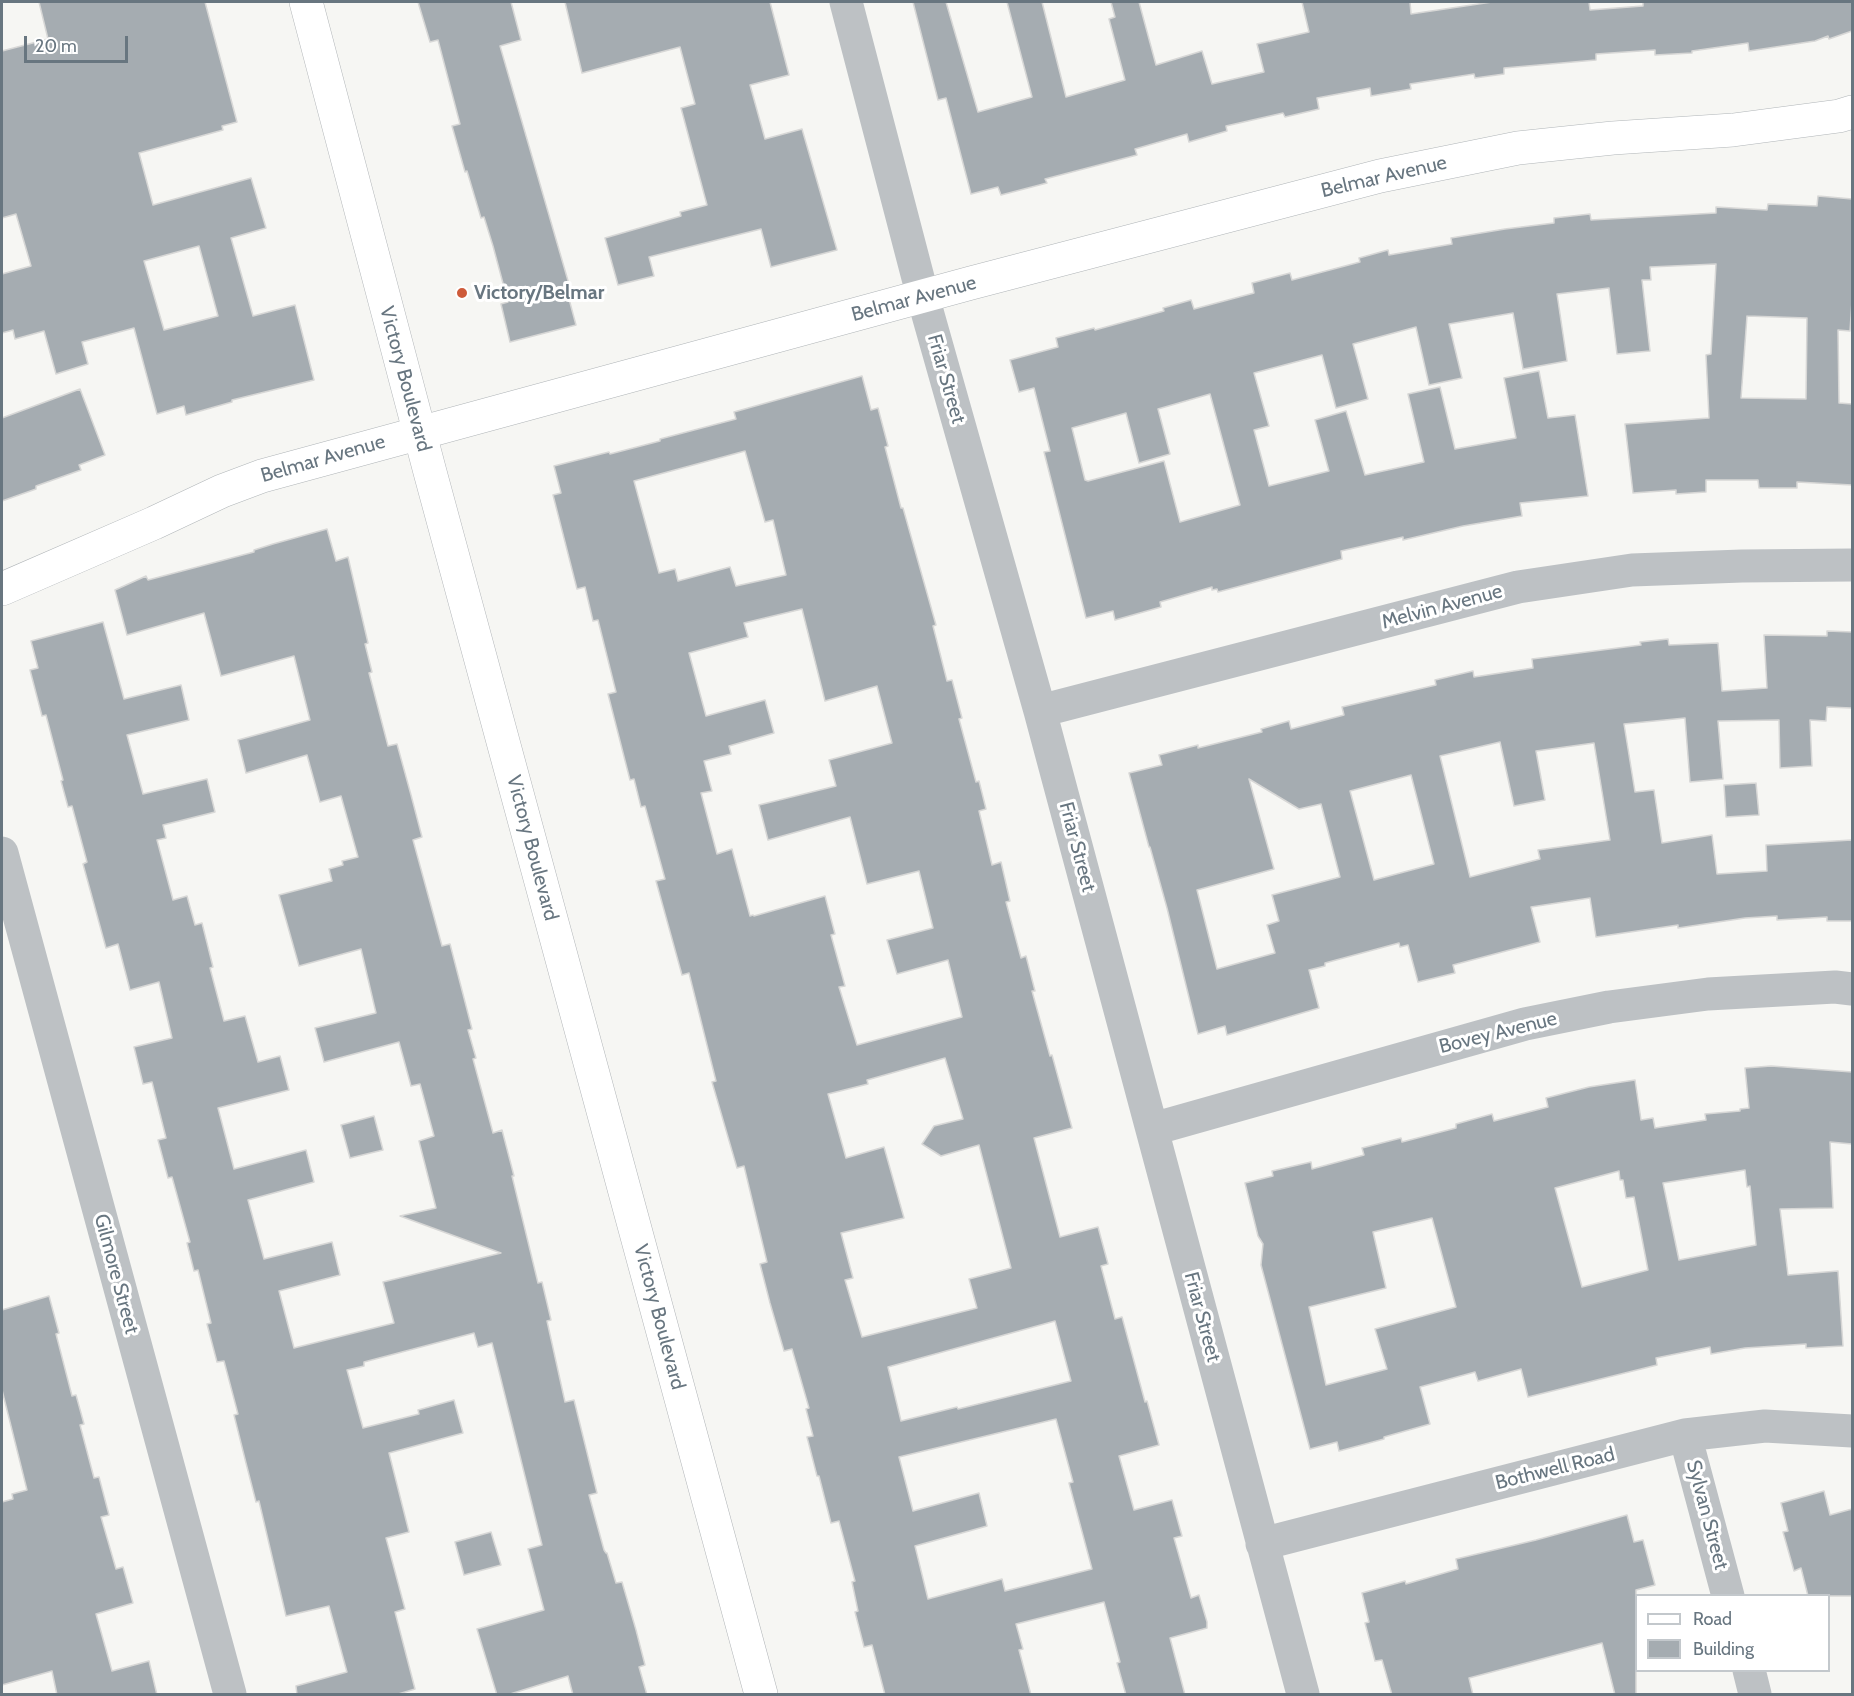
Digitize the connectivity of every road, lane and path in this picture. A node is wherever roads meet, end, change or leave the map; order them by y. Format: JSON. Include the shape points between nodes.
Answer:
{"nodes":[{"id":1,"x":306,"y":2,"type":"edge"},
{"id":2,"x":846,"y":2,"type":"edge"},
{"id":3,"x":1852,"y":112,"type":"edge"},
{"id":4,"x":923,"y":297,"type":"junction"},
{"id":5,"x":419,"y":432,"type":"junction"},
{"id":6,"x":1852,"y":565,"type":"edge"},
{"id":7,"x":2,"y":589,"type":"edge"},
{"id":8,"x":1040,"y":711,"type":"junction"},
{"id":9,"x":2,"y":853,"type":"edge"},
{"id":10,"x":1852,"y":989,"type":"edge"},
{"id":11,"x":1153,"y":1129,"type":"junction"},
{"id":12,"x":1852,"y":1431,"type":"edge"},
{"id":13,"x":1685,"y":1435,"type":"junction"},
{"id":14,"x":1262,"y":1544,"type":"junction"},
{"id":15,"x":1727,"y":1594,"type":"edge"},
{"id":16,"x":1749,"y":1672,"type":"edge"},
{"id":17,"x":230,"y":1695,"type":"edge"},
{"id":18,"x":761,"y":1695,"type":"edge"},
{"id":19,"x":1303,"y":1695,"type":"edge"},
{"id":20,"x":1755,"y":1695,"type":"edge"}],
"edges":[{"from":1,"to":5,"type":"street","name":"Victory Boulevard"},
{"from":2,"to":4,"type":"street","name":"Friar Street"},
{"from":3,"to":4,"type":"street","name":"Belmar Avenue","via":[[1732,130],[1507,150],[1380,176]]},
{"from":4,"to":5,"type":"street","name":"Belmar Avenue"},
{"from":4,"to":8,"type":"street","name":"Friar Street"},
{"from":5,"to":7,"type":"street","name":"Belmar Avenue","via":[[222,491]]},
{"from":5,"to":18,"type":"street","name":"Victory Boulevard"},
{"from":6,"to":8,"type":"street","name":"Melvin Avenue","via":[[1632,570],[1518,587]]},
{"from":8,"to":11,"type":"street","name":"Friar Street"},
{"from":9,"to":17,"type":"street","name":"Gilmore Street"},
{"from":10,"to":11,"type":"street","name":"Bovey Avenue","via":[[1708,994],[1609,1006],[1525,1024]]},
{"from":11,"to":14,"type":"street","name":"Friar Street"},
{"from":12,"to":13,"type":"street","name":"Bothwell Road","via":[[1765,1426]]},
{"from":13,"to":14,"type":"street","name":"Bothwell Road"},
{"from":13,"to":15,"type":"street","name":"Sylvan Street"},
{"from":14,"to":19,"type":"street","name":"Friar Street"},
{"from":16,"to":20,"type":"street"}]}
